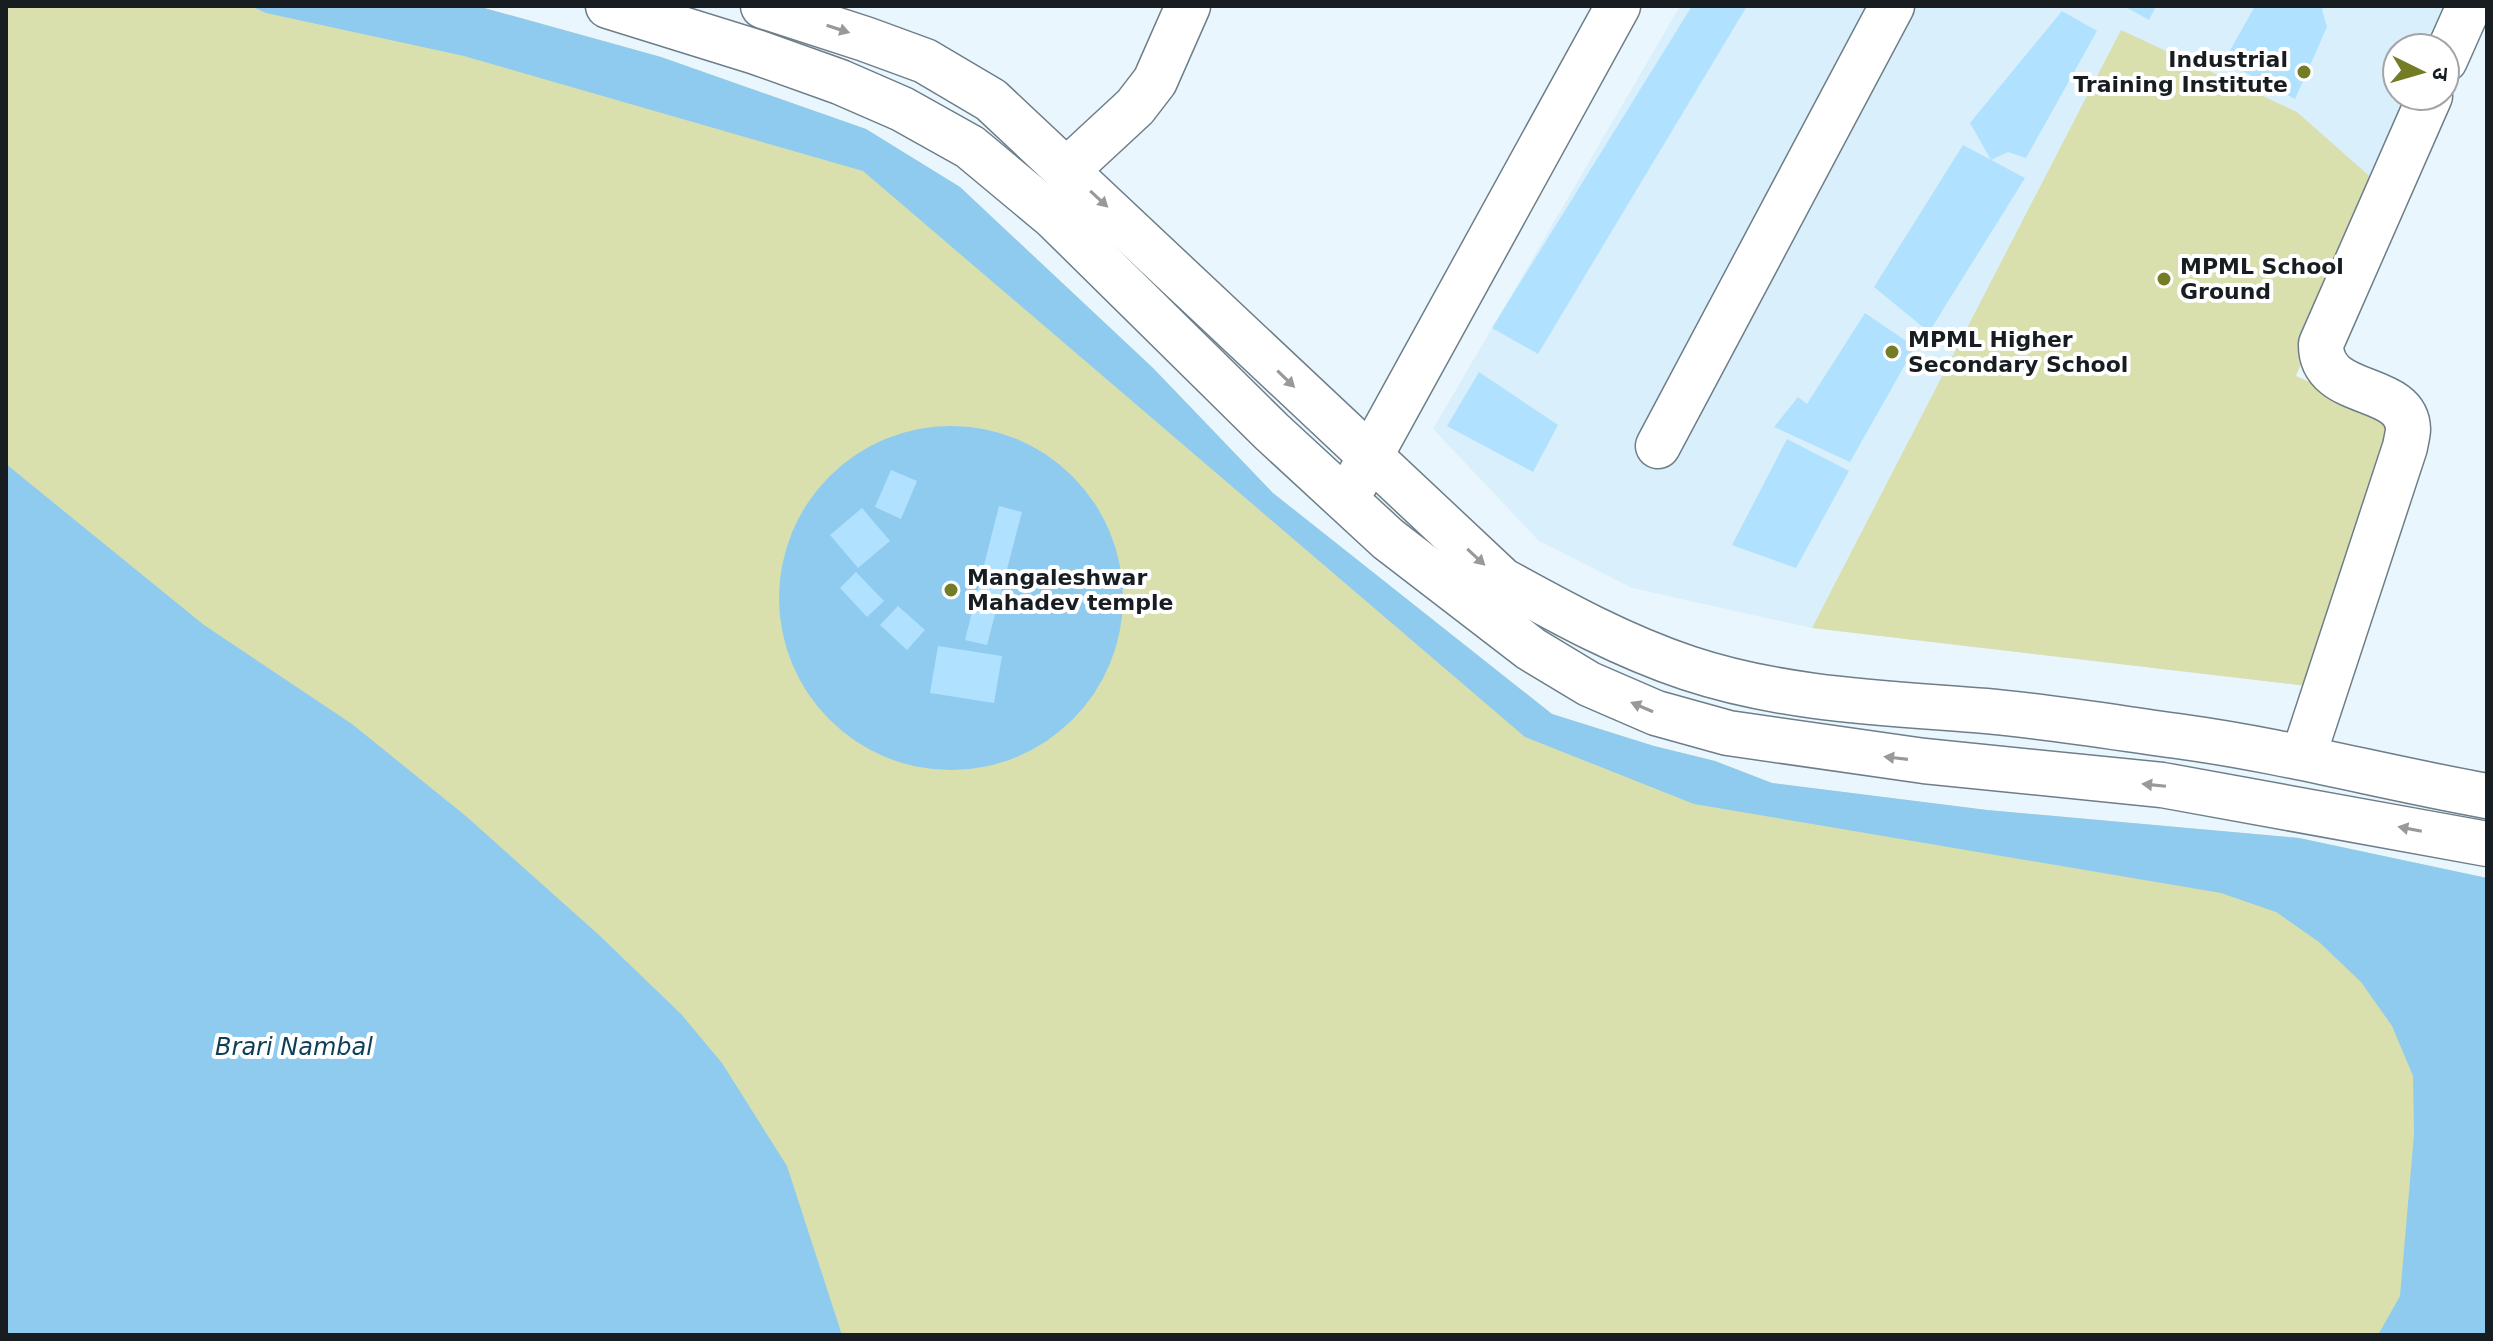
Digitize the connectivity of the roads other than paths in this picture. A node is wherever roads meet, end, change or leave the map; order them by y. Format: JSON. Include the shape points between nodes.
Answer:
{"nodes":[{"id":1,"x":608,"y":6,"type":"edge"},
{"id":2,"x":763,"y":6,"type":"edge"},
{"id":3,"x":1188,"y":6,"type":"edge"},
{"id":4,"x":1618,"y":6,"type":"edge"},
{"id":5,"x":1892,"y":6,"type":"edge"},
{"id":6,"x":2469,"y":6,"type":"edge"},
{"id":7,"x":2457,"y":32,"type":"edge"},
{"id":8,"x":2423,"y":112,"type":"edge"},
{"id":9,"x":1067,"y":170,"type":"junction"},
{"id":10,"x":1658,"y":446,"type":"dead end"},
{"id":11,"x":1368,"y":458,"type":"junction"},
{"id":12,"x":1347,"y":501,"type":"junction"},
{"id":13,"x":2303,"y":757,"type":"junction"},
{"id":14,"x":2487,"y":796,"type":"edge"},
{"id":15,"x":2487,"y":844,"type":"edge"}],
"edges":[{"from":1,"to":12,"type":"street","via":[[840,82],[970,147],[1054,217]]},
{"from":2,"to":9,"type":"street","one_way":true,"via":[[925,61],[991,100]]},
{"from":3,"to":9,"type":"street","via":[[1155,81],[1135,107]]},
{"from":4,"to":11,"type":"street"},
{"from":5,"to":10,"type":"street"},
{"from":6,"to":7,"type":"street"},
{"from":8,"to":13,"type":"street","via":[[2321,344],[2321,360],[2333,375],[2394,404],[2404,412],[2408,427]]},
{"from":9,"to":11,"type":"street","one_way":true},
{"from":11,"to":12,"type":"street"},
{"from":11,"to":13,"type":"street","one_way":true,"via":[[1502,580],[1589,628],[1688,668],[1846,700],[1990,712]]},
{"from":15,"to":12,"type":"street","one_way":true,"via":[[2162,785],[1799,745],[1656,713],[1589,684],[1531,649]]},
{"from":13,"to":14,"type":"street"}]}
